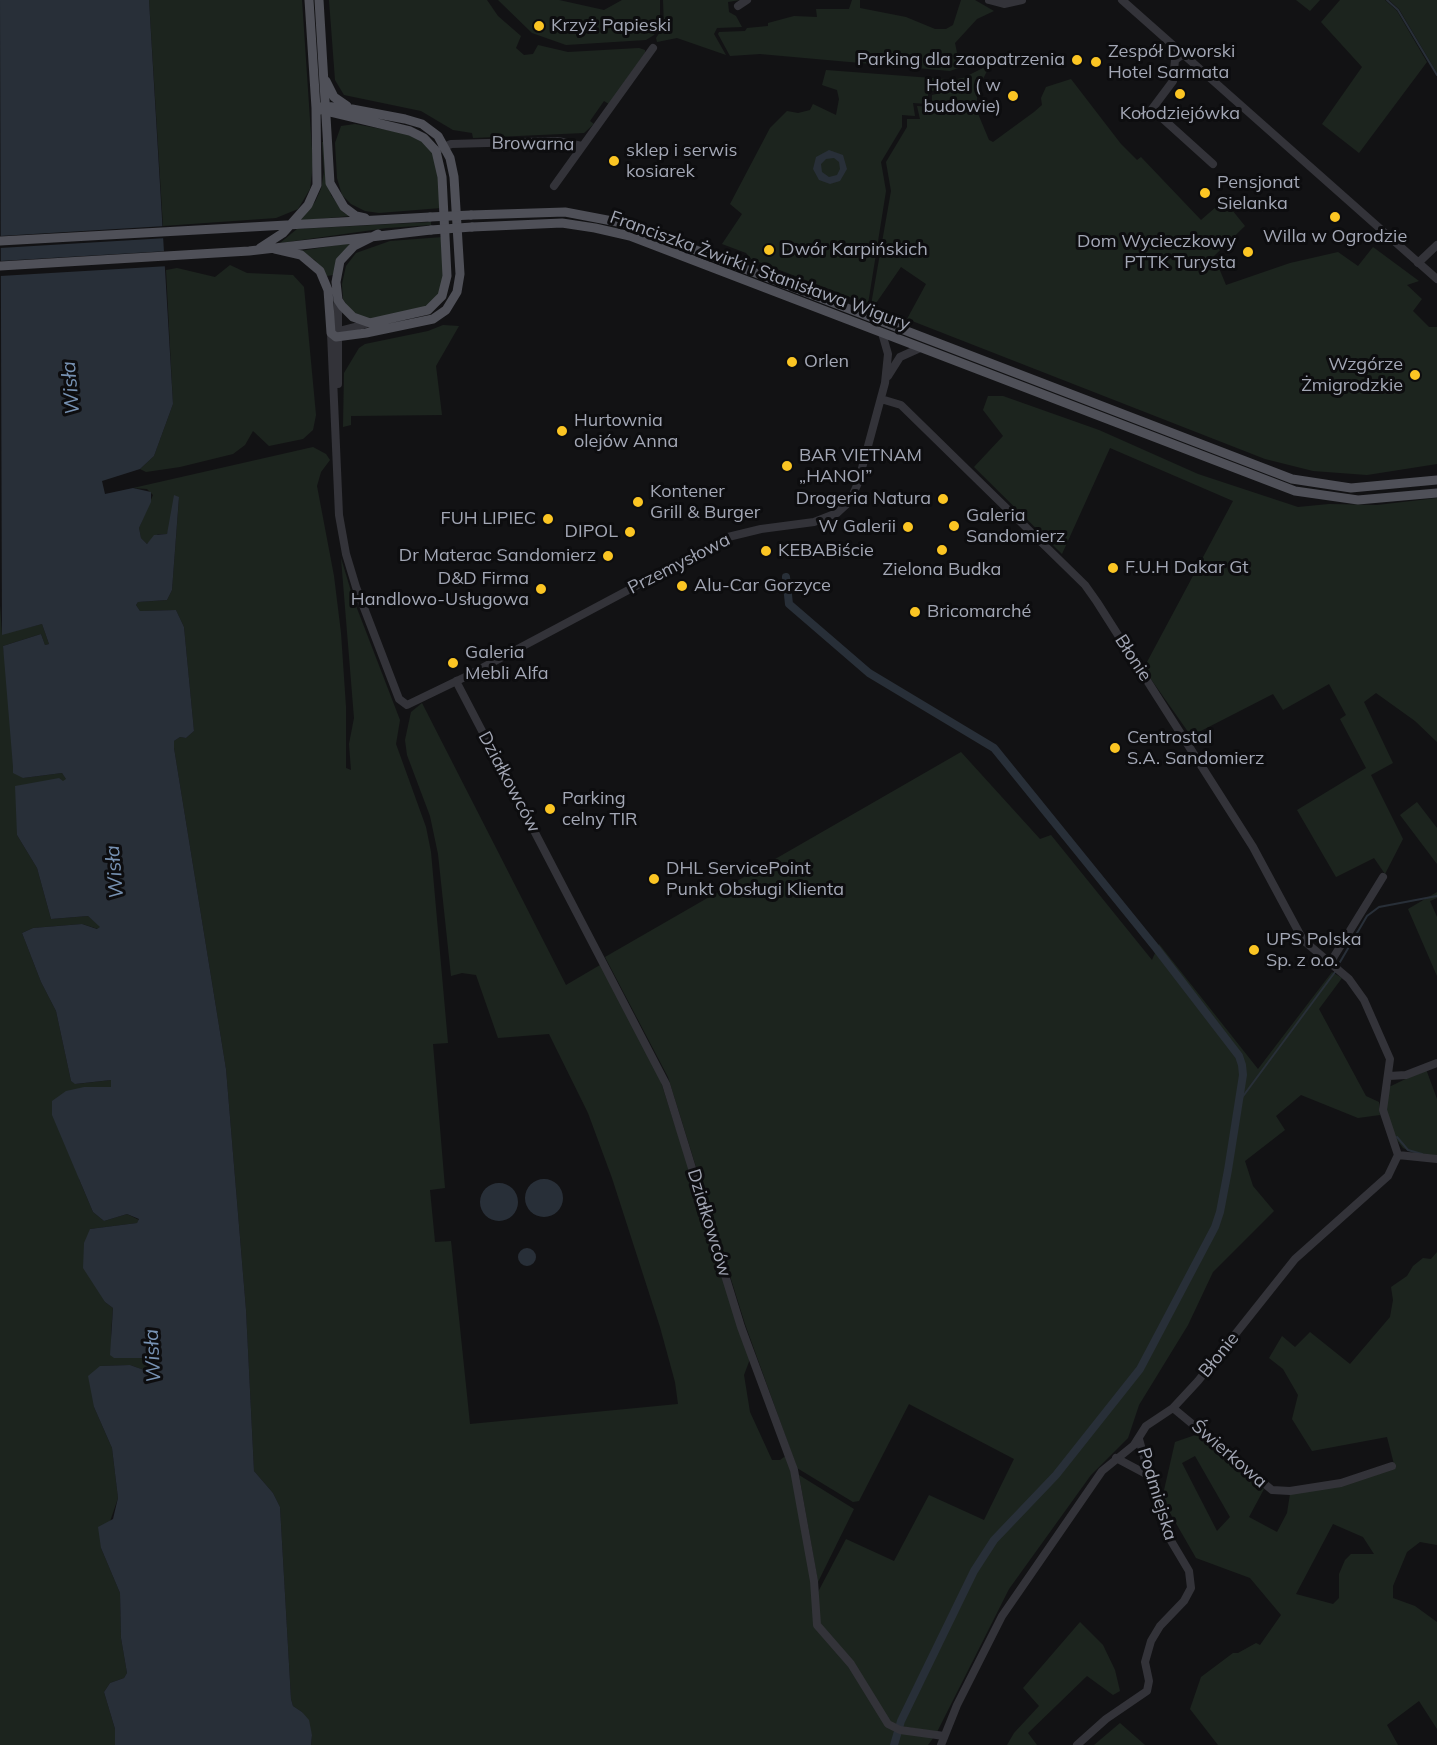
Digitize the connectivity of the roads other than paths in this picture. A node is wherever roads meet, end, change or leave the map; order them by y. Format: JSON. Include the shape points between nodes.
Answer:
{"nodes":[{"id":1,"x":309,"y":0,"type":"edge"},
{"id":2,"x":319,"y":0,"type":"edge"},
{"id":3,"x":747,"y":0,"type":"edge"},
{"id":4,"x":989,"y":0,"type":"edge"},
{"id":5,"x":1022,"y":0,"type":"edge"},
{"id":6,"x":1122,"y":0,"type":"edge"},
{"id":7,"x":738,"y":6,"type":"dead end"},
{"id":8,"x":653,"y":48,"type":"dead end"},
{"id":9,"x":1182,"y":55,"type":"junction"},
{"id":10,"x":323,"y":75,"type":"junction"},
{"id":11,"x":322,"y":109,"type":"junction"},
{"id":12,"x":350,"y":113,"type":"junction"},
{"id":13,"x":326,"y":138,"type":"junction"},
{"id":14,"x":582,"y":146,"type":"junction"},
{"id":15,"x":441,"y":148,"type":"junction"},
{"id":16,"x":1213,"y":164,"type":"dead end"},
{"id":17,"x":554,"y":186,"type":"dead end"},
{"id":18,"x":298,"y":215,"type":"junction"},
{"id":19,"x":374,"y":220,"type":"junction"},
{"id":20,"x":288,"y":225,"type":"junction"},
{"id":21,"x":271,"y":226,"type":"junction"},
{"id":22,"x":378,"y":234,"type":"junction"},
{"id":23,"x":0,"y":241,"type":"edge"},
{"id":24,"x":1437,"y":245,"type":"edge"},
{"id":25,"x":275,"y":249,"type":"junction"},
{"id":26,"x":249,"y":251,"type":"junction"},
{"id":27,"x":1418,"y":263,"type":"junction"},
{"id":28,"x":0,"y":266,"type":"edge"},
{"id":29,"x":1437,"y":279,"type":"edge"},
{"id":30,"x":338,"y":300,"type":"junction"},
{"id":31,"x":370,"y":323,"type":"junction"},
{"id":32,"x":336,"y":333,"type":"junction"},
{"id":33,"x":882,"y":333,"type":"junction"},
{"id":34,"x":920,"y":348,"type":"junction"},
{"id":35,"x":885,"y":383,"type":"junction"},
{"id":36,"x":881,"y":399,"type":"junction"},
{"id":37,"x":1437,"y":478,"type":"edge"},
{"id":38,"x":1437,"y":493,"type":"edge"},
{"id":39,"x":456,"y":681,"type":"junction"},
{"id":40,"x":1383,"y":877,"type":"dead end"},
{"id":41,"x":1330,"y":963,"type":"junction"},
{"id":42,"x":1437,"y":1063,"type":"edge"},
{"id":43,"x":1389,"y":1076,"type":"junction"},
{"id":44,"x":1398,"y":1155,"type":"junction"},
{"id":45,"x":1437,"y":1160,"type":"edge"},
{"id":46,"x":1173,"y":1408,"type":"junction"},
{"id":47,"x":1139,"y":1439,"type":"junction"},
{"id":48,"x":1116,"y":1458,"type":"junction"},
{"id":49,"x":1392,"y":1466,"type":"dead end"},
{"id":50,"x":1148,"y":1475,"type":"junction"},
{"id":51,"x":944,"y":1736,"type":"junction"},
{"id":52,"x":941,"y":1745,"type":"edge"},
{"id":53,"x":1077,"y":1745,"type":"edge"}],
"edges":[{"from":1,"to":11,"type":"main road"},
{"from":2,"to":10,"type":"main road"},
{"from":3,"to":7,"type":"street"},
{"from":4,"to":5,"type":"street","via":[[1004,4]]},
{"from":6,"to":9,"type":"street"},
{"from":8,"to":14,"type":"street","name":"Browarna"},
{"from":9,"to":16,"type":"street","via":[[1174,60],[1173,81],[1152,109]]},
{"from":9,"to":27,"type":"street"},
{"from":10,"to":11,"type":"main road"},
{"from":10,"to":12,"type":"main road","via":[[334,97]]},
{"from":11,"to":12,"type":"main road"},
{"from":11,"to":13,"type":"main road"},
{"from":11,"to":18,"type":"main road","via":[[318,182],[311,200]]},
{"from":12,"to":13,"type":"main road","via":[[334,122]]},
{"from":12,"to":15,"type":"main road","via":[[422,124],[438,136]]},
{"from":13,"to":19,"type":"main road","via":[[334,195],[351,213]]},
{"from":14,"to":15,"type":"street","name":"Browarna","via":[[558,141]]},
{"from":14,"to":17,"type":"street"},
{"from":15,"to":31,"type":"main road","via":[[445,290],[434,306],[422,313]]},
{"from":15,"to":32,"type":"main road","via":[[454,177],[460,274],[453,300],[440,315],[424,322]]},
{"from":18,"to":20,"type":"main road"},
{"from":18,"to":21,"type":"main road"},
{"from":19,"to":20,"type":"main road","name":"Franciszka Żwirki i Stanisława Wigury"},
{"from":19,"to":37,"type":"main road","name":"Franciszka Żwirki i Stanisława Wigury","bridge":true,"via":[[565,212],[618,221],[1270,471],[1339,487],[1412,484]]},
{"from":20,"to":21,"type":"main road","name":"Franciszka Żwirki i Stanisława Wigury"},
{"from":20,"to":26,"type":"main road","via":[[270,243]]},
{"from":21,"to":23,"type":"main road","name":"Franciszka Żwirki i Stanisława Wigury"},
{"from":22,"to":25,"type":"main road","name":"Franciszka Żwirki i Stanisława Wigury"},
{"from":22,"to":30,"type":"main road","via":[[354,246],[342,258],[336,277]]},
{"from":22,"to":33,"type":"main road","name":"Franciszka Żwirki i Stanisława Wigury","bridge":true,"via":[[562,224],[612,231]]},
{"from":24,"to":27,"type":"street"},
{"from":25,"to":26,"type":"main road","name":"Franciszka Żwirki i Stanisława Wigury"},
{"from":25,"to":32,"type":"main road","via":[[301,255],[323,275]]},
{"from":26,"to":28,"type":"main road","name":"Franciszka Żwirki i Stanisława Wigury"},
{"from":27,"to":29,"type":"street"},
{"from":30,"to":31,"type":"main road","via":[[352,317]]},
{"from":30,"to":32,"type":"street"},
{"from":31,"to":32,"type":"street"},
{"from":32,"to":39,"type":"street","name":"Przemysłowa","via":[[338,495],[346,554],[370,627],[404,704],[414,703]]},
{"from":33,"to":34,"type":"main road","name":"Franciszka Żwirki i Stanisława Wigury"},
{"from":33,"to":35,"type":"street","via":[[888,354]]},
{"from":34,"to":35,"type":"street","via":[[900,357]]},
{"from":34,"to":38,"type":"main road","name":"Franciszka Żwirki i Stanisława Wigury","via":[[1288,489],[1358,501]]},
{"from":35,"to":36,"type":"street","name":"Przemysłowa"},
{"from":36,"to":39,"type":"street","name":"Przemysłowa","via":[[858,483],[850,501],[837,513],[814,522],[728,537]]},
{"from":36,"to":41,"type":"street","name":"Błonie","via":[[901,405],[1085,585],[1253,847],[1296,930]]},
{"from":39,"to":51,"type":"street","name":"Działkowców","via":[[666,1084],[741,1327],[794,1470],[814,1581],[817,1625],[851,1664],[884,1720],[898,1729]]},
{"from":40,"to":41,"type":"street"},
{"from":41,"to":43,"type":"street","name":"Błonie","via":[[1349,979],[1364,1000],[1388,1052]]},
{"from":42,"to":43,"type":"street","via":[[1406,1075]]},
{"from":43,"to":44,"type":"street","name":"Błonie","via":[[1383,1110]]},
{"from":44,"to":45,"type":"street"},
{"from":44,"to":46,"type":"street","name":"Błonie","via":[[1388,1176],[1295,1259]]},
{"from":46,"to":47,"type":"street","name":"Błonie","via":[[1146,1426]]},
{"from":46,"to":49,"type":"street","name":"Świerkowa","via":[[1272,1490],[1290,1491],[1341,1482]]},
{"from":47,"to":48,"type":"street","name":"Błonie"},
{"from":47,"to":50,"type":"street","name":"Podmiejska"},
{"from":48,"to":50,"type":"street"},
{"from":48,"to":51,"type":"street","name":"Błonie","via":[[1102,1471],[1008,1607]]},
{"from":50,"to":53,"type":"street","name":"Podmiejska","via":[[1164,1529],[1189,1571],[1191,1588],[1151,1641],[1145,1662],[1147,1691]]},
{"from":51,"to":52,"type":"street","name":"Błonie"}]}
